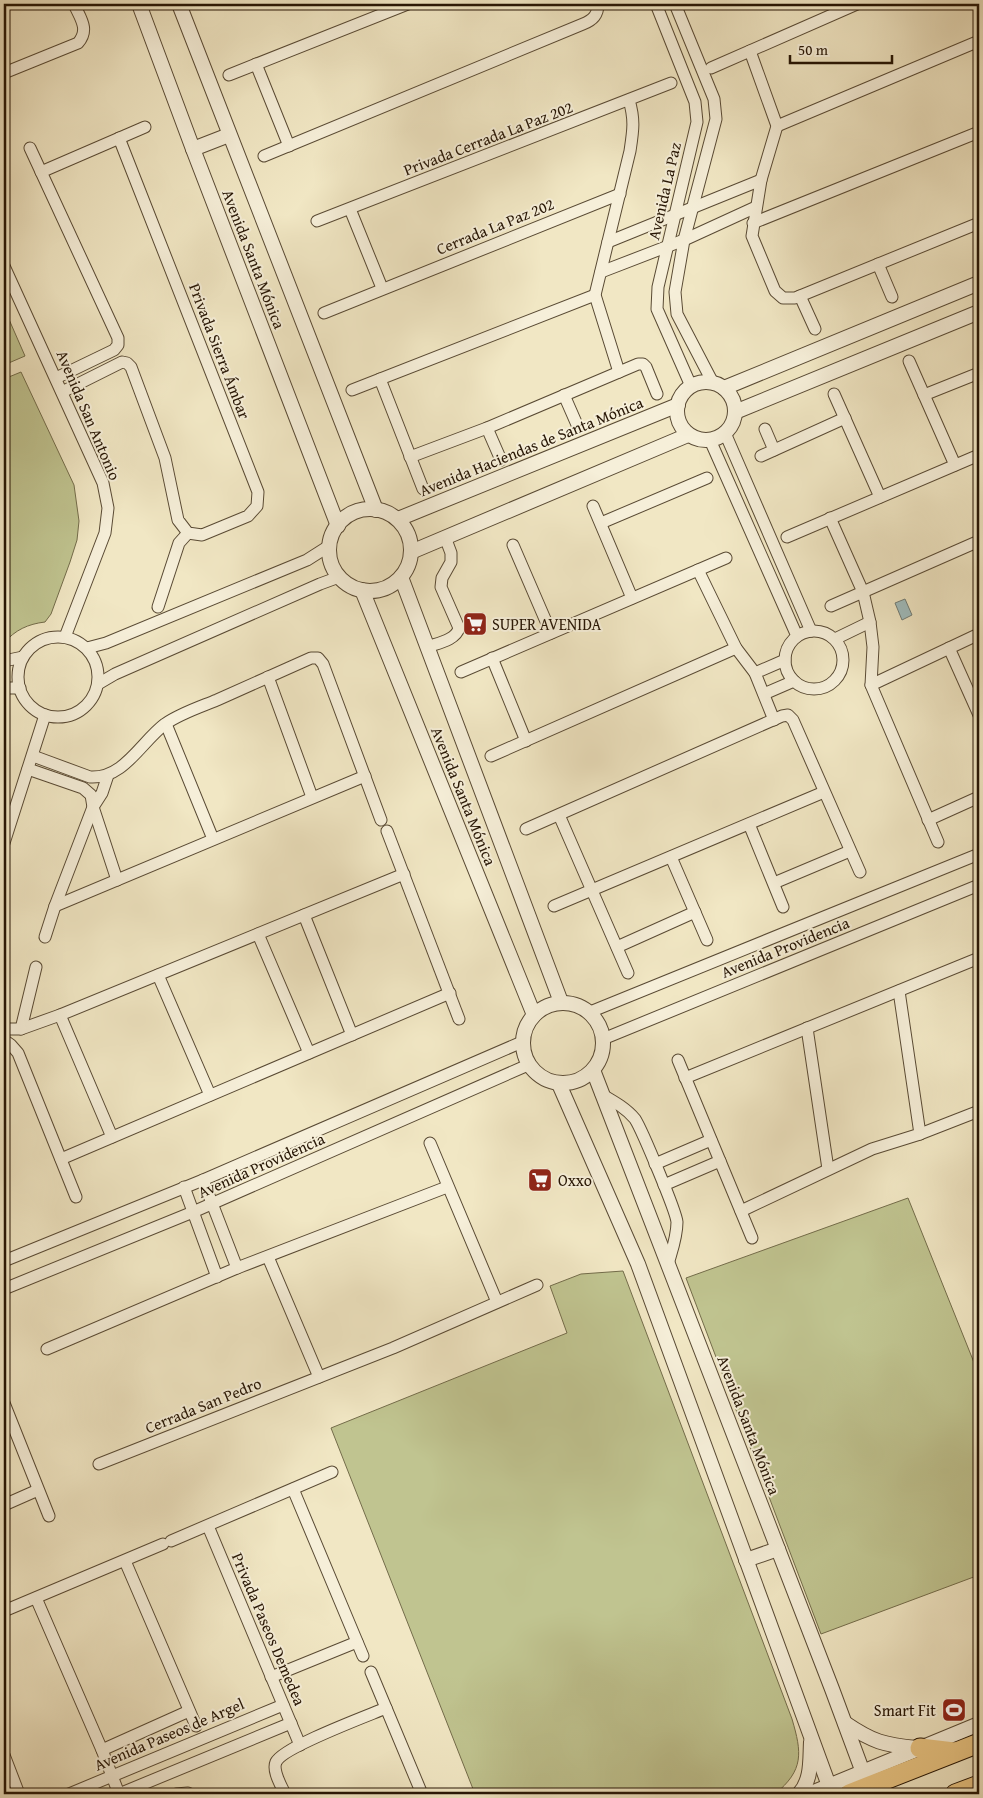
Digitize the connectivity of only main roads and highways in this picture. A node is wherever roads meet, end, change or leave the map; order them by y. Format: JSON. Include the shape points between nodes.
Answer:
{"nodes":[{"id":1,"x":979,"y":1743,"type":"edge"},
{"id":2,"x":920,"y":1748,"type":"road end"},
{"id":3,"x":958,"y":1752,"type":"junction"},
{"id":4,"x":867,"y":1784,"type":"edge"},
{"id":5,"x":979,"y":1785,"type":"edge"},
{"id":6,"x":849,"y":1794,"type":"edge"},
{"id":7,"x":955,"y":1794,"type":"edge"}],
"edges":[{"from":1,"to":3,"type":"highway"},
{"from":2,"to":3,"type":"highway"},
{"from":3,"to":4,"type":"highway"},
{"from":4,"to":6,"type":"highway"},
{"from":5,"to":7,"type":"highway"}]}
